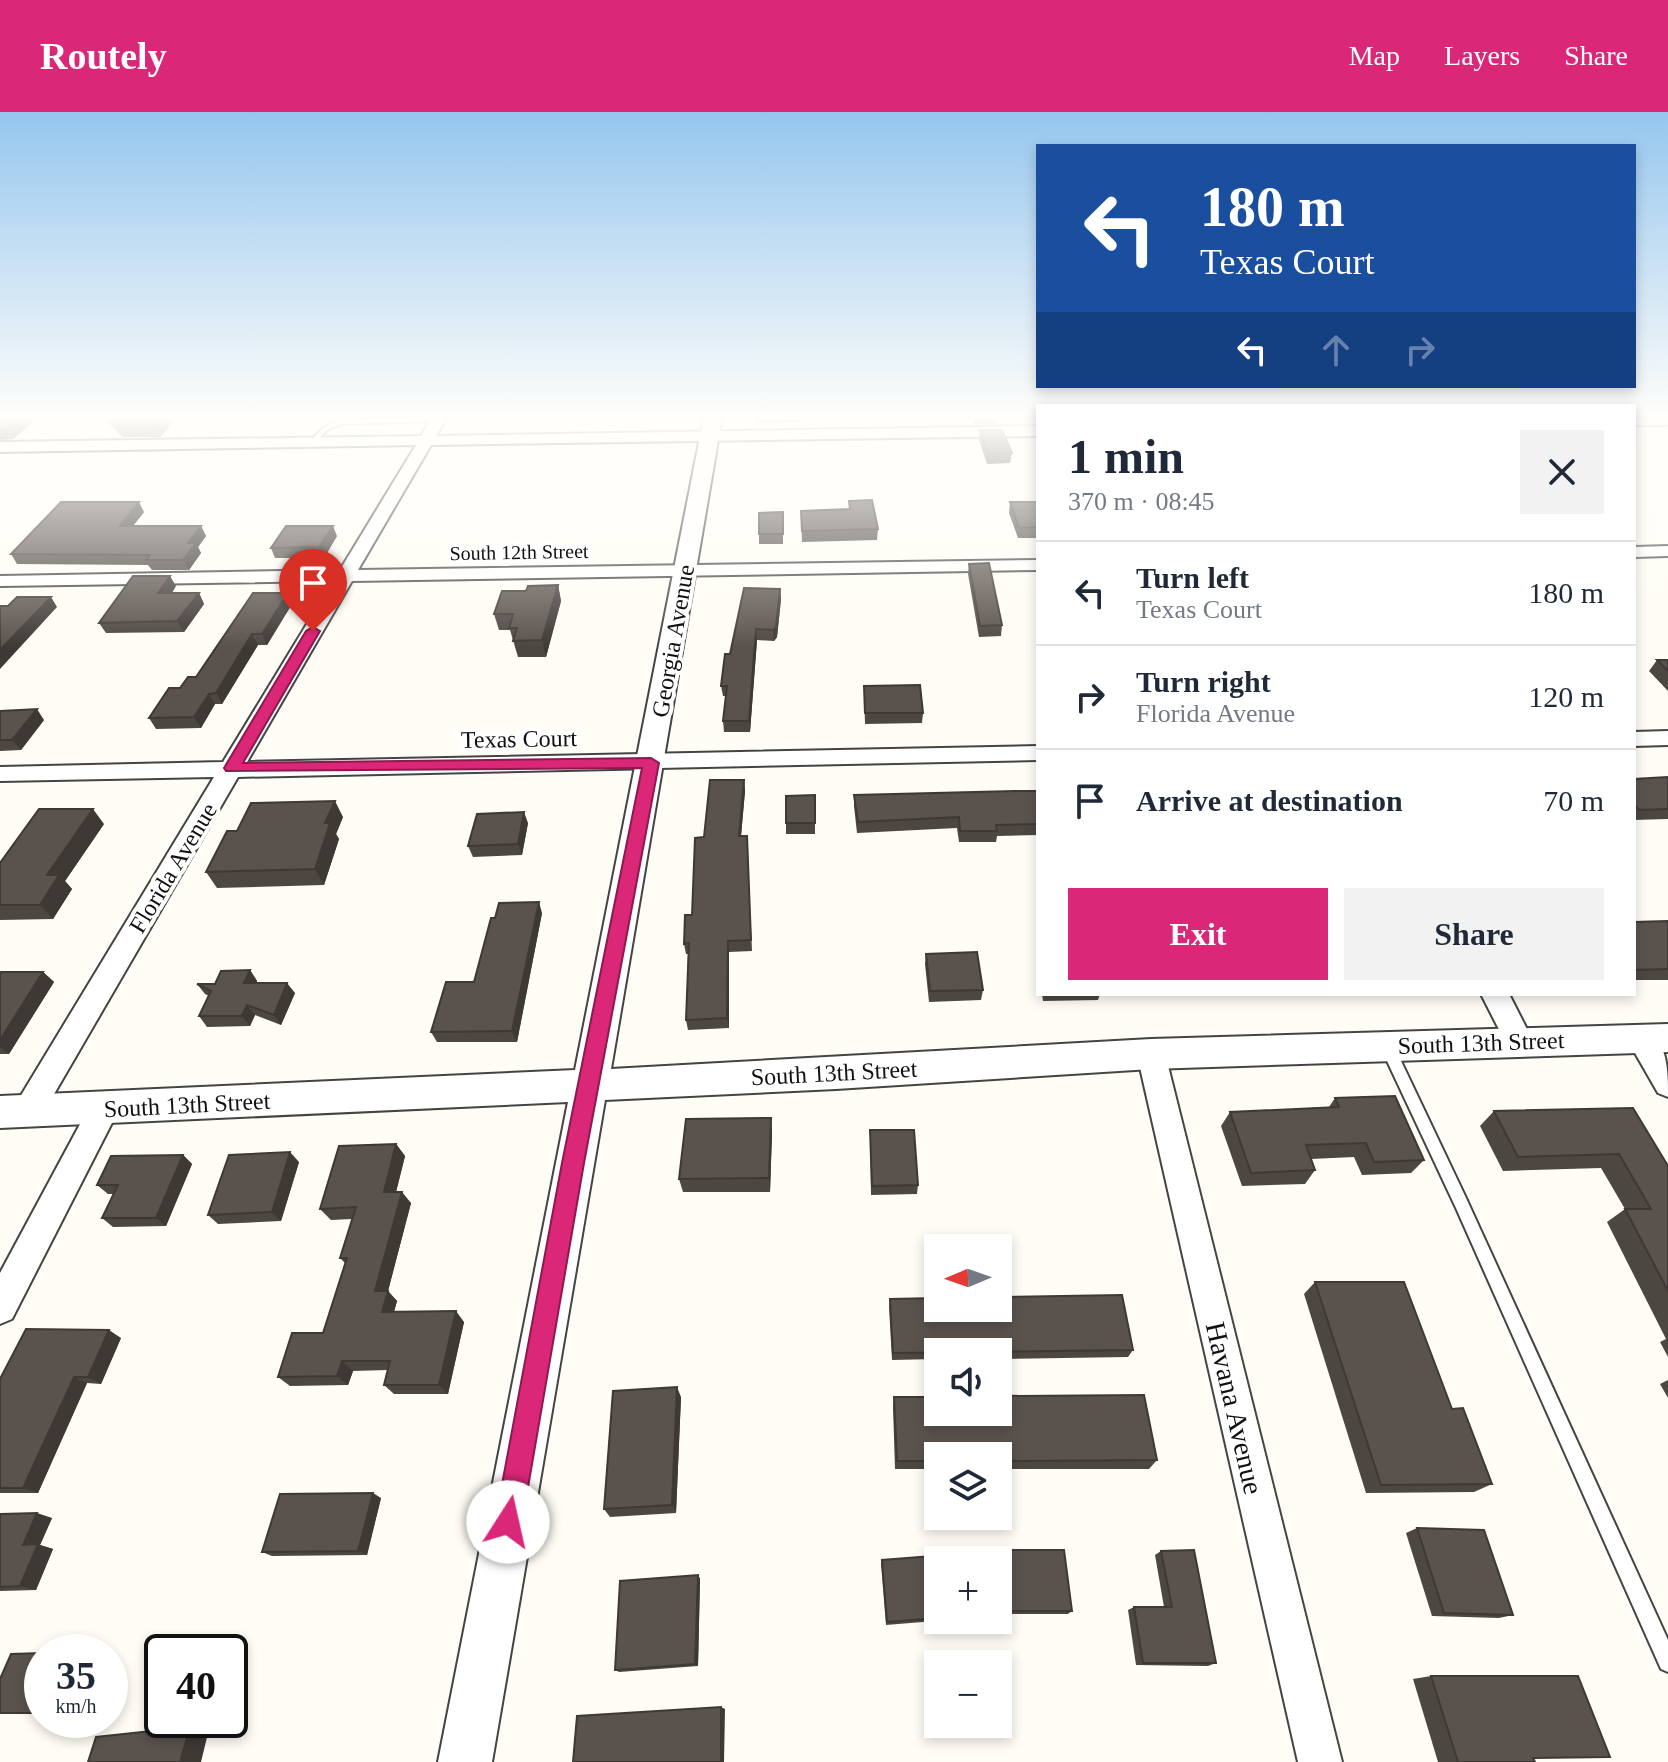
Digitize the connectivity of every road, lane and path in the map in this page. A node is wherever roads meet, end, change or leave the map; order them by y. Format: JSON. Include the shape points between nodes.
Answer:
{"nodes":[{"id":1,"x":394,"y":494,"type":"edge"},
{"id":2,"x":700,"y":494,"type":"edge"},
{"id":3,"x":1668,"y":551,"type":"edge"},
{"id":4,"x":1636,"y":552,"type":"edge"},
{"id":5,"x":1036,"y":565,"type":"edge"},
{"id":6,"x":686,"y":573,"type":"junction"},
{"id":7,"x":345,"y":576,"type":"junction"},
{"id":8,"x":0,"y":581,"type":"edge"},
{"id":9,"x":1668,"y":738,"type":"edge"},
{"id":10,"x":1636,"y":739,"type":"edge"},
{"id":11,"x":1036,"y":753,"type":"edge"},
{"id":12,"x":651,"y":763,"type":"junction"},
{"id":13,"x":232,"y":768,"type":"junction"},
{"id":14,"x":0,"y":774,"type":"edge"},
{"id":15,"x":1496,"y":996,"type":"edge"},
{"id":16,"x":1654,"y":1039,"type":"edge"},
{"id":17,"x":1519,"y":1041,"type":"junction"},
{"id":18,"x":1386,"y":1045,"type":"junction"},
{"id":19,"x":1151,"y":1054,"type":"junction"},
{"id":20,"x":1668,"y":1084,"type":"edge"},
{"id":21,"x":589,"y":1085,"type":"junction"},
{"id":22,"x":104,"y":1109,"type":"junction"},
{"id":23,"x":14,"y":1112,"type":"edge"},
{"id":24,"x":0,"y":1307,"type":"edge"},
{"id":25,"x":1668,"y":1662,"type":"edge"},
{"id":26,"x":465,"y":1762,"type":"edge"},
{"id":27,"x":1320,"y":1762,"type":"edge"}],
"edges":[{"from":1,"to":7,"type":"street","name":"Florida Avenue"},
{"from":2,"to":6,"type":"street","name":"Georgia Avenue"},
{"from":3,"to":4,"type":"street"},
{"from":5,"to":6,"type":"street","name":"South 12th Street"},
{"from":6,"to":7,"type":"street","name":"South 12th Street"},
{"from":6,"to":12,"type":"street","name":"Georgia Avenue"},
{"from":7,"to":8,"type":"street","name":"South 12th Street"},
{"from":7,"to":13,"type":"street","name":"Florida Avenue"},
{"from":9,"to":10,"type":"street"},
{"from":11,"to":12,"type":"street","name":"Texas Court"},
{"from":12,"to":13,"type":"street","name":"Texas Court"},
{"from":12,"to":21,"type":"street","name":"Georgia Avenue"},
{"from":13,"to":14,"type":"street","name":"Texas Court"},
{"from":13,"to":23,"type":"street","name":"Florida Avenue"},
{"from":15,"to":17,"type":"street"},
{"from":16,"to":17,"type":"street","name":"South 13th Street"},
{"from":16,"to":20,"type":"street"},
{"from":17,"to":18,"type":"street","name":"South 13th Street"},
{"from":18,"to":19,"type":"street","name":"South 13th Street"},
{"from":18,"to":25,"type":"lane"},
{"from":19,"to":21,"type":"street","name":"South 13th Street"},
{"from":19,"to":27,"type":"street","name":"Havana Avenue"},
{"from":21,"to":22,"type":"street","name":"South 13th Street"},
{"from":21,"to":26,"type":"street","name":"Georgia Avenue"},
{"from":22,"to":23,"type":"street","name":"South 13th Street"},
{"from":22,"to":24,"type":"street"}]}
